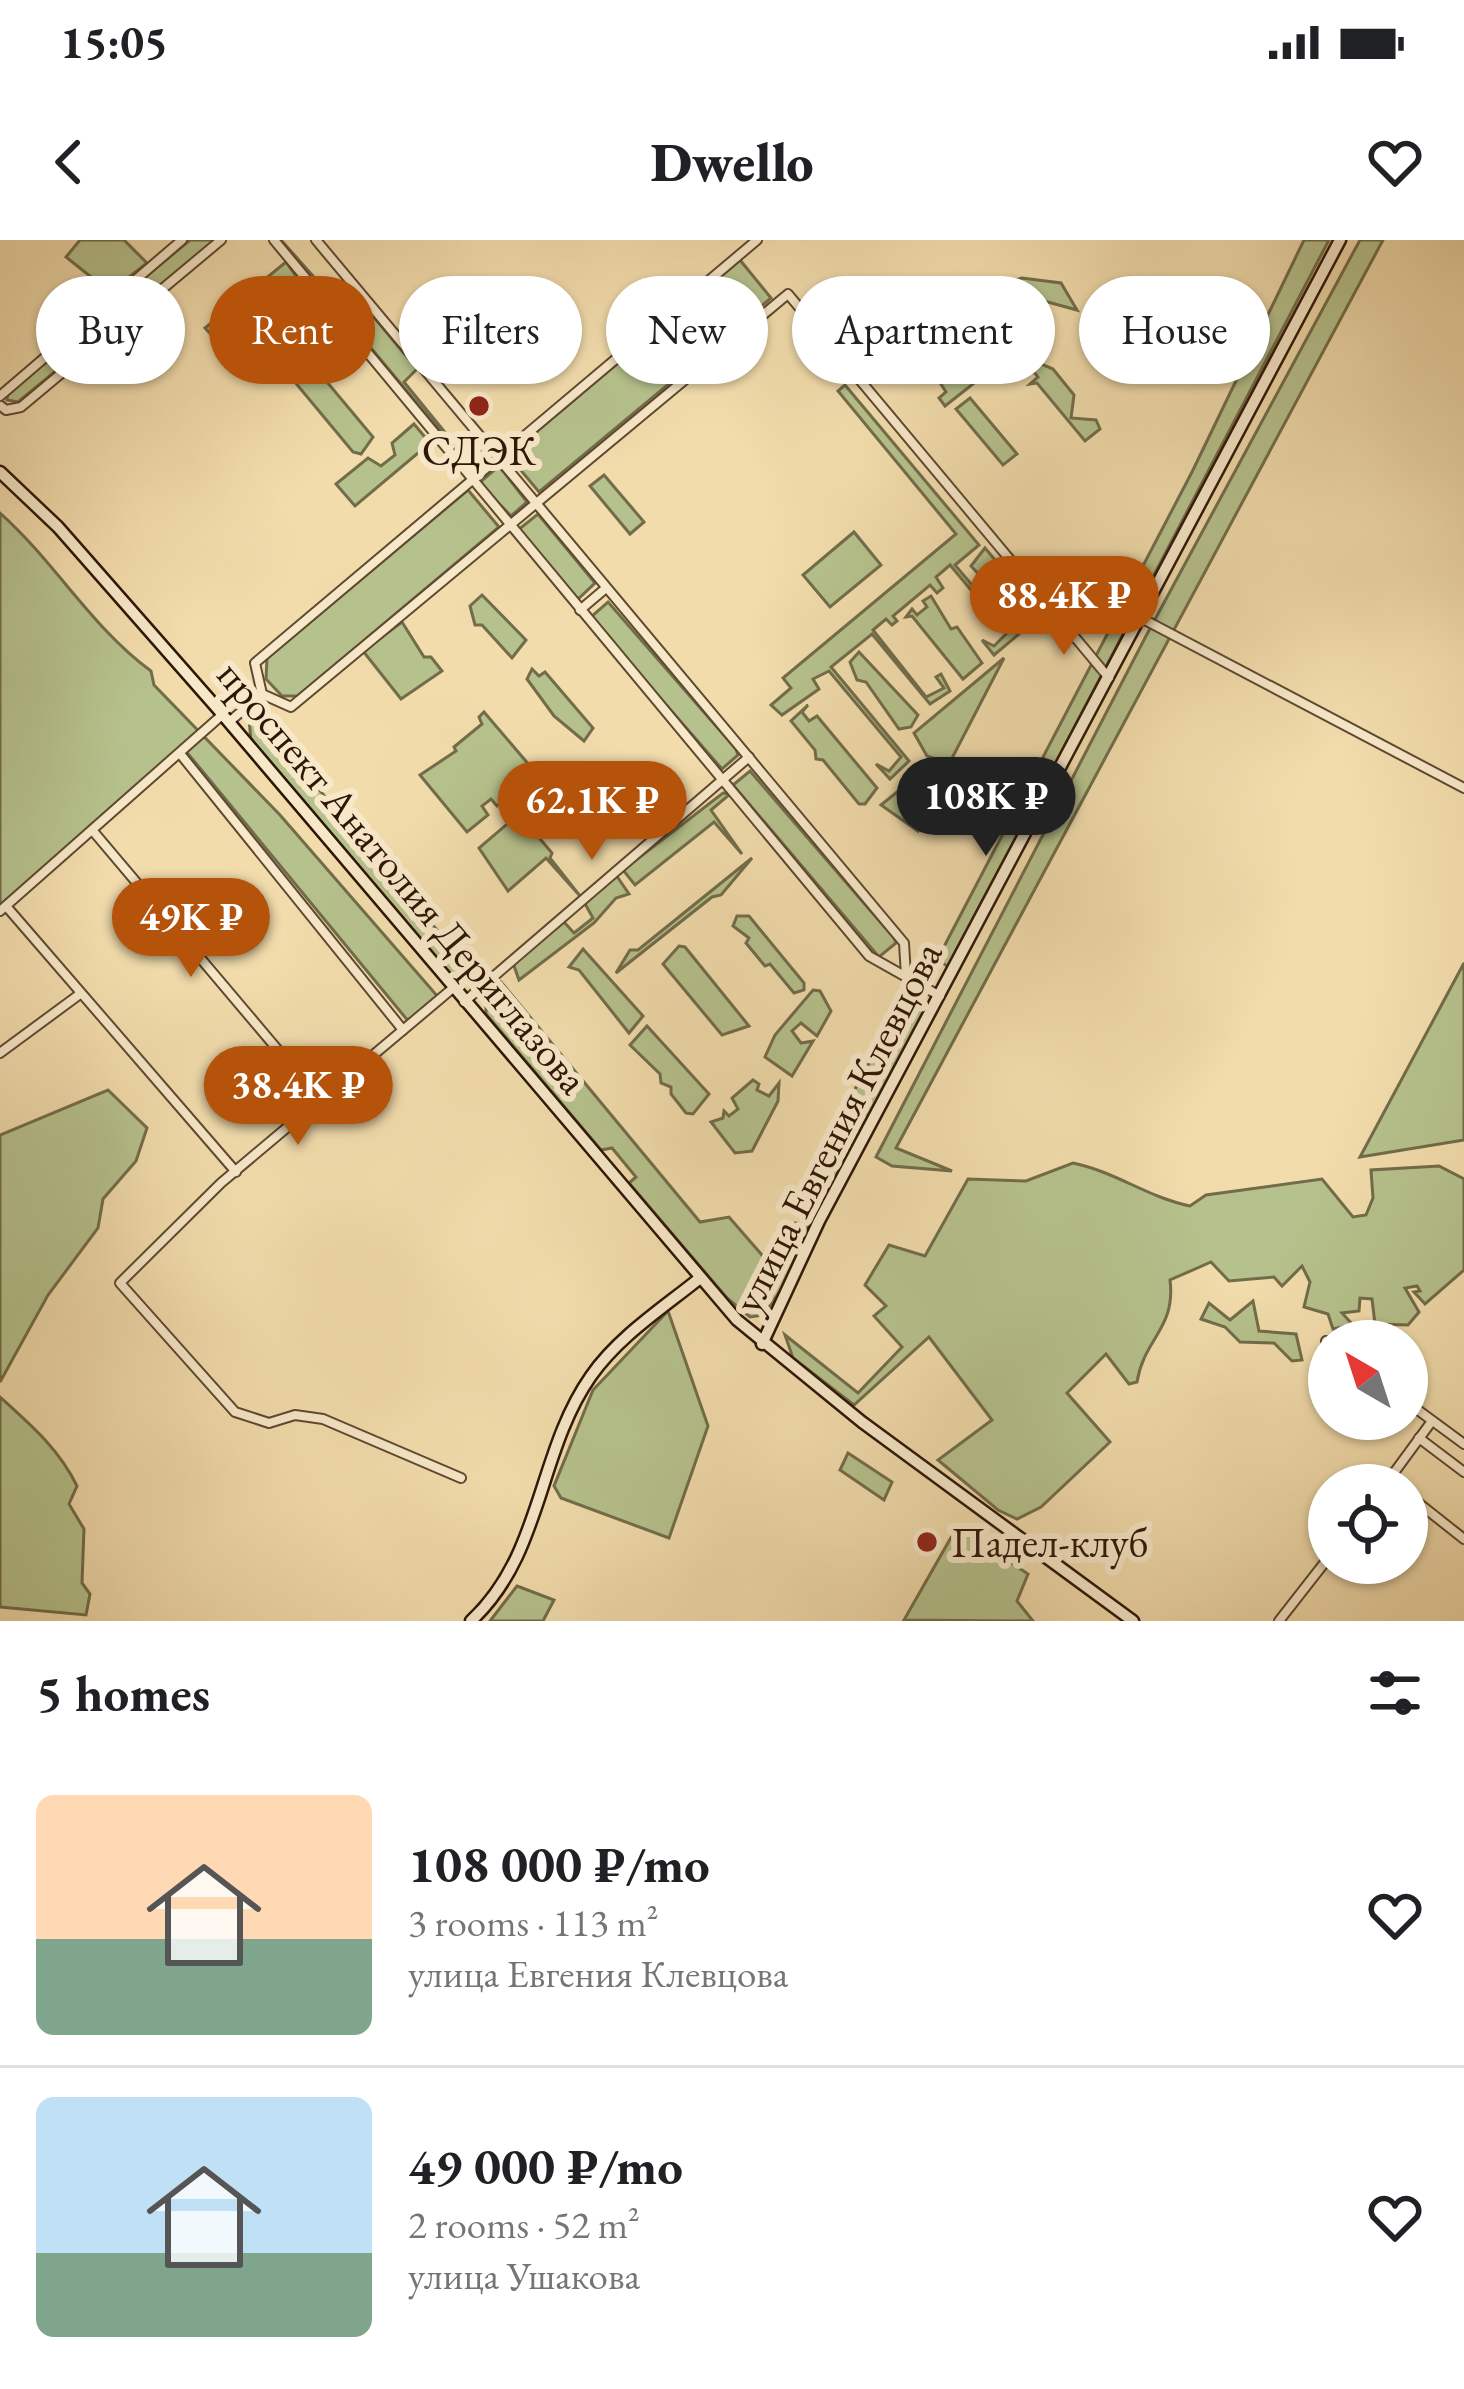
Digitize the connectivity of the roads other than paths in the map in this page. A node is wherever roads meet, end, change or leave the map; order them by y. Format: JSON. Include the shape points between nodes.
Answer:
{"nodes":[{"id":1,"x":182,"y":240,"type":"edge"},
{"id":2,"x":221,"y":240,"type":"edge"},
{"id":3,"x":274,"y":240,"type":"edge"},
{"id":4,"x":316,"y":240,"type":"edge"},
{"id":5,"x":757,"y":240,"type":"edge"},
{"id":6,"x":1340,"y":240,"type":"edge"},
{"id":7,"x":714,"y":276,"type":"edge"},
{"id":8,"x":768,"y":310,"type":"edge"},
{"id":9,"x":606,"y":367,"type":"edge"},
{"id":10,"x":676,"y":384,"type":"edge"},
{"id":11,"x":0,"y":403,"type":"edge"},
{"id":12,"x":499,"y":457,"type":"junction"},
{"id":13,"x":0,"y":472,"type":"edge"},
{"id":14,"x":472,"y":480,"type":"junction"},
{"id":15,"x":536,"y":502,"type":"junction"},
{"id":16,"x":509,"y":525,"type":"junction"},
{"id":17,"x":607,"y":587,"type":"junction"},
{"id":18,"x":580,"y":610,"type":"junction"},
{"id":19,"x":1141,"y":618,"type":"junction"},
{"id":20,"x":1108,"y":678,"type":"junction"},
{"id":21,"x":262,"y":694,"type":"junction"},
{"id":22,"x":225,"y":718,"type":"junction"},
{"id":23,"x":182,"y":756,"type":"junction"},
{"id":24,"x":749,"y":757,"type":"junction"},
{"id":25,"x":722,"y":780,"type":"junction"},
{"id":26,"x":1464,"y":788,"type":"edge"},
{"id":27,"x":93,"y":831,"type":"junction"},
{"id":28,"x":3,"y":908,"type":"edge"},
{"id":29,"x":906,"y":976,"type":"junction"},
{"id":30,"x":453,"y":988,"type":"junction"},
{"id":31,"x":80,"y":994,"type":"junction"},
{"id":32,"x":941,"y":997,"type":"junction"},
{"id":33,"x":464,"y":1001,"type":"junction"},
{"id":34,"x":403,"y":1030,"type":"junction"},
{"id":35,"x":0,"y":1052,"type":"edge"},
{"id":36,"x":321,"y":1101,"type":"junction"},
{"id":37,"x":236,"y":1172,"type":"junction"},
{"id":38,"x":700,"y":1277,"type":"junction"},
{"id":39,"x":762,"y":1344,"type":"junction"},
{"id":40,"x":1428,"y":1418,"type":"edge"},
{"id":41,"x":1432,"y":1421,"type":"junction"},
{"id":42,"x":1428,"y":1426,"type":"edge"},
{"id":43,"x":1422,"y":1440,"type":"edge"},
{"id":44,"x":1464,"y":1444,"type":"edge"},
{"id":45,"x":1464,"y":1472,"type":"edge"},
{"id":46,"x":461,"y":1478,"type":"dead end"},
{"id":47,"x":1428,"y":1511,"type":"edge"},
{"id":48,"x":1464,"y":1539,"type":"edge"},
{"id":49,"x":1308,"y":1584,"type":"edge"},
{"id":50,"x":471,"y":1621,"type":"edge"},
{"id":51,"x":1133,"y":1621,"type":"edge"},
{"id":52,"x":1279,"y":1621,"type":"edge"}],
"edges":[{"from":1,"to":11,"type":"street"},
{"from":2,"to":11,"type":"street","via":[[20,407]]},
{"from":3,"to":14,"type":"street"},
{"from":4,"to":12,"type":"street"},
{"from":5,"to":7,"type":"street"},
{"from":6,"to":19,"type":"main road","name":"улица Евгения Клевцова"},
{"from":8,"to":20,"type":"street","via":[[788,294]]},
{"from":9,"to":12,"type":"street"},
{"from":10,"to":15,"type":"street"},
{"from":12,"to":14,"type":"street"},
{"from":12,"to":15,"type":"street"},
{"from":13,"to":22,"type":"main road","name":"проспект Анатолия Дериглазова"},
{"from":14,"to":16,"type":"street"},
{"from":14,"to":21,"type":"street","via":[[255,663]]},
{"from":15,"to":16,"type":"street"},
{"from":15,"to":17,"type":"street"},
{"from":16,"to":18,"type":"street"},
{"from":16,"to":21,"type":"street","via":[[291,707]]},
{"from":17,"to":18,"type":"street"},
{"from":17,"to":24,"type":"street"},
{"from":18,"to":25,"type":"street"},
{"from":19,"to":20,"type":"main road","name":"улица Евгения Клевцова"},
{"from":19,"to":26,"type":"street"},
{"from":20,"to":32,"type":"main road","name":"улица Евгения Клевцова"},
{"from":21,"to":22,"type":"street"},
{"from":22,"to":23,"type":"street"},
{"from":22,"to":30,"type":"main road","name":"проспект Анатолия Дериглазова"},
{"from":23,"to":27,"type":"street"},
{"from":23,"to":34,"type":"street"},
{"from":24,"to":25,"type":"street"},
{"from":24,"to":29,"type":"street","via":[[904,943]]},
{"from":25,"to":29,"type":"street","via":[[869,956]]},
{"from":25,"to":33,"type":"street"},
{"from":27,"to":28,"type":"street"},
{"from":27,"to":36,"type":"street"},
{"from":28,"to":31,"type":"street"},
{"from":29,"to":32,"type":"street"},
{"from":30,"to":33,"type":"main road","name":"проспект Анатолия Дериглазова"},
{"from":30,"to":34,"type":"street"},
{"from":31,"to":35,"type":"street"},
{"from":31,"to":37,"type":"street"},
{"from":32,"to":39,"type":"main road","name":"улица Евгения Клевцова"},
{"from":33,"to":38,"type":"main road","name":"проспект Анатолия Дериглазова"},
{"from":34,"to":36,"type":"street"},
{"from":36,"to":37,"type":"street"},
{"from":37,"to":46,"type":"street","via":[[120,1283],[236,1412],[269,1423],[295,1415],[323,1419]]},
{"from":38,"to":39,"type":"main road","name":"проспект Анатолия Дериглазова"},
{"from":38,"to":50,"type":"main road","via":[[590,1378],[520,1556]]},
{"from":39,"to":51,"type":"main road","name":"проспект Анатолия Дериглазова"},
{"from":40,"to":41,"type":"street"},
{"from":41,"to":42,"type":"street"},
{"from":41,"to":44,"type":"street"},
{"from":43,"to":45,"type":"street"},
{"from":47,"to":48,"type":"street"},
{"from":49,"to":52,"type":"street"}]}
